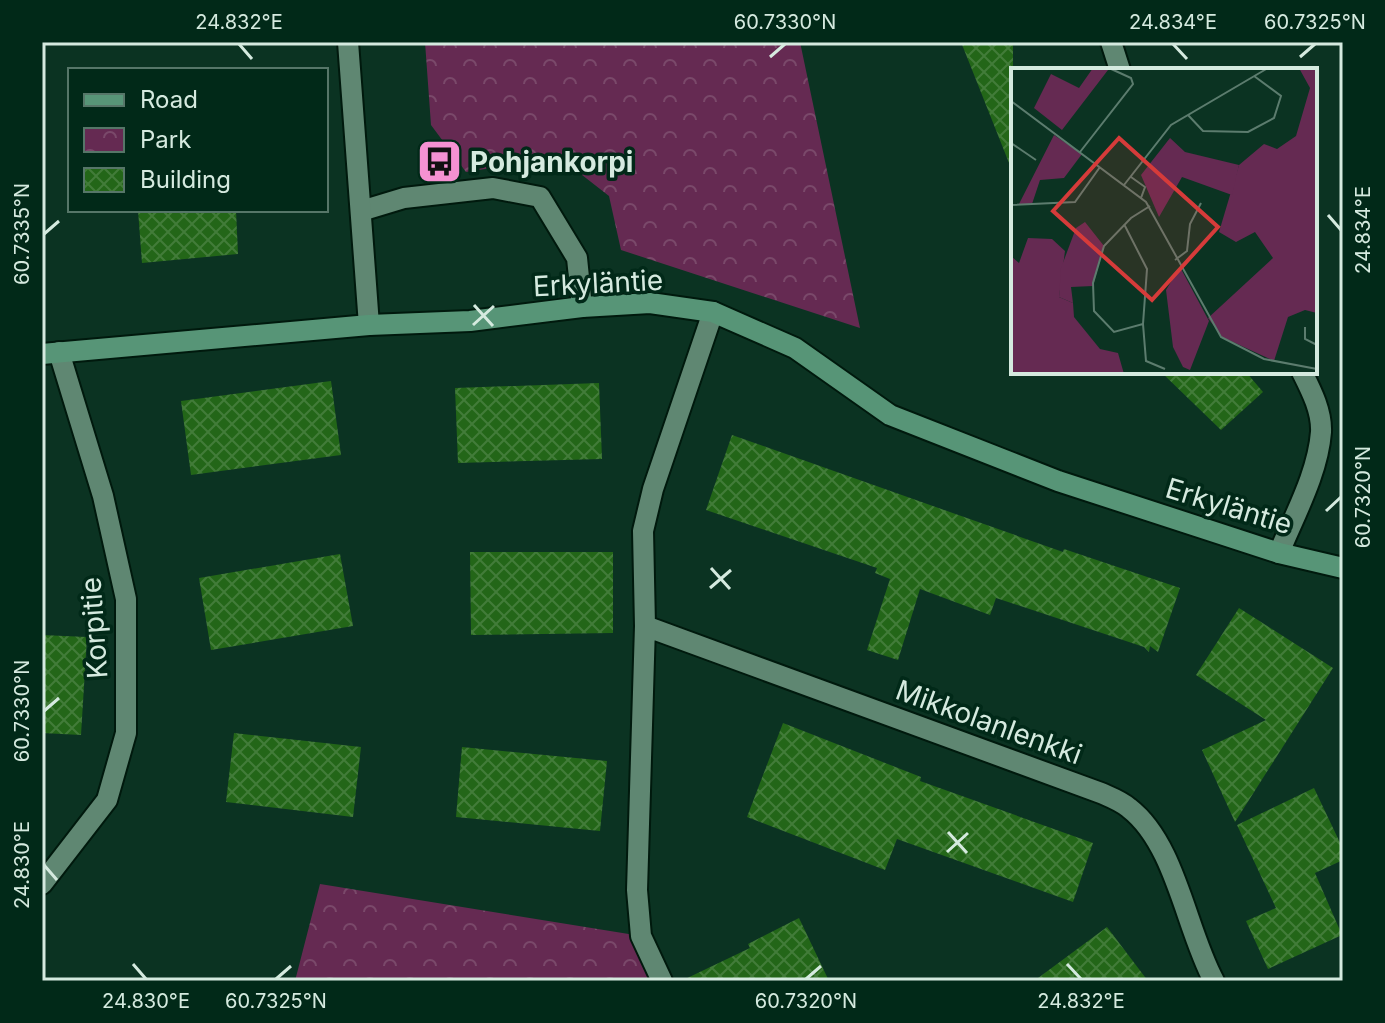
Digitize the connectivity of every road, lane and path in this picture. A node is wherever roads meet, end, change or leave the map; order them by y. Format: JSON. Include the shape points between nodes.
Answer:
{"nodes":[{"id":1,"x":348,"y":42,"type":"edge"},
{"id":2,"x":1111,"y":42,"type":"edge"},
{"id":3,"x":1119,"y":68,"type":"edge"},
{"id":4,"x":361,"y":211,"type":"junction"},
{"id":5,"x":582,"y":307,"type":"junction"},
{"id":6,"x":713,"y":312,"type":"junction"},
{"id":7,"x":369,"y":325,"type":"junction"},
{"id":8,"x":50,"y":353,"type":"edge"},
{"id":9,"x":1303,"y":374,"type":"edge"},
{"id":10,"x":1279,"y":553,"type":"junction"},
{"id":11,"x":1343,"y":568,"type":"edge"},
{"id":12,"x":645,"y":626,"type":"junction"},
{"id":13,"x":42,"y":884,"type":"edge"},
{"id":14,"x":662,"y":981,"type":"edge"},
{"id":15,"x":1214,"y":981,"type":"edge"}],
"edges":[{"from":1,"to":4,"type":"street"},
{"from":2,"to":3,"type":"street"},
{"from":4,"to":5,"type":"street","via":[[404,198],[493,188],[540,197],[577,258]]},
{"from":4,"to":7,"type":"street"},
{"from":5,"to":6,"type":"street","name":"Erkyläntie","via":[[650,303]]},
{"from":5,"to":7,"type":"street","name":"Erkyläntie","via":[[470,321]]},
{"from":6,"to":10,"type":"street","name":"Erkyläntie","via":[[795,348],[890,415],[1058,481]]},
{"from":6,"to":12,"type":"street","via":[[643,531]]},
{"from":7,"to":8,"type":"street","name":"Erkyläntie"},
{"from":8,"to":13,"type":"street","name":"Korpitie","via":[[103,496],[126,599],[126,733],[107,800]]},
{"from":9,"to":10,"type":"street","via":[[1321,431],[1314,464]]},
{"from":10,"to":11,"type":"street","name":"Erkyläntie"},
{"from":12,"to":14,"type":"street","via":[[637,890],[641,936]]},
{"from":12,"to":15,"type":"street","name":"Mikkolanlenkki","via":[[1101,793],[1129,808],[1163,856]]}]}
